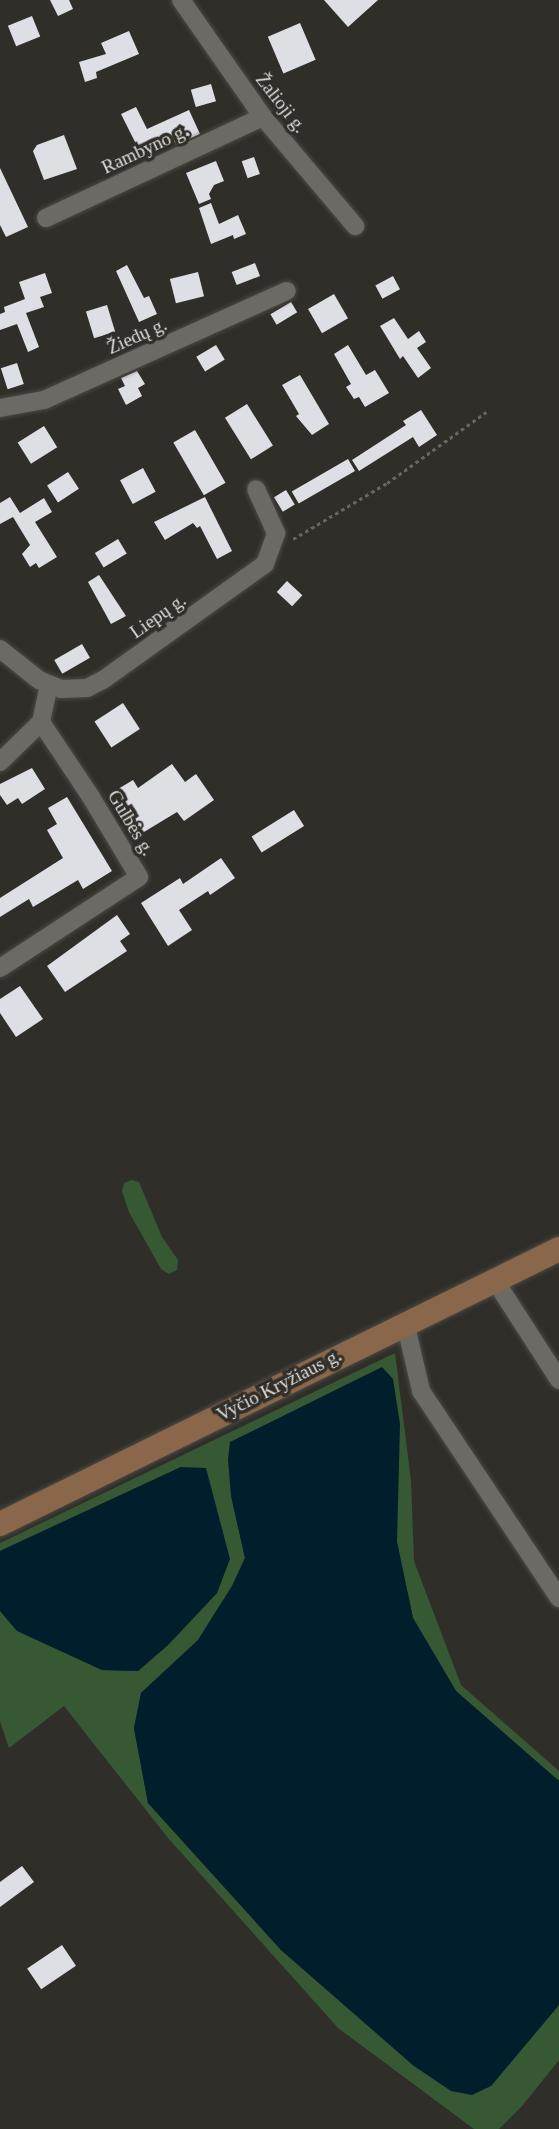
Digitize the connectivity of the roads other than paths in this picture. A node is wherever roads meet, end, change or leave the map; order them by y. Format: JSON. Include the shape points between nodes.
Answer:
{"nodes":[{"id":1,"x":181,"y":0,"type":"edge"},
{"id":2,"x":263,"y":117,"type":"junction"},
{"id":3,"x":46,"y":218,"type":"dead end"},
{"id":4,"x":355,"y":226,"type":"dead end"},
{"id":5,"x":287,"y":291,"type":"dead end"},
{"id":6,"x":0,"y":408,"type":"edge"},
{"id":7,"x":256,"y":489,"type":"dead end"},
{"id":8,"x":0,"y":649,"type":"edge"},
{"id":9,"x":49,"y":685,"type":"junction"},
{"id":10,"x":41,"y":722,"type":"junction"},
{"id":11,"x":0,"y":762,"type":"edge"},
{"id":12,"x":0,"y":968,"type":"edge"},
{"id":13,"x":559,"y":1249,"type":"edge"},
{"id":14,"x":494,"y":1279,"type":"junction"},
{"id":15,"x":405,"y":1322,"type":"junction"},
{"id":16,"x":559,"y":1380,"type":"edge"},
{"id":17,"x":0,"y":1524,"type":"edge"},
{"id":18,"x":559,"y":1598,"type":"edge"}],
"edges":[{"from":1,"to":2,"type":"street","name":"Žalioji g."},
{"from":2,"to":3,"type":"street","name":"Rambyno g."},
{"from":2,"to":4,"type":"street","name":"Žalioji g."},
{"from":5,"to":6,"type":"street","name":"Žiedų g.","via":[[44,400]]},
{"from":7,"to":9,"type":"street","name":"Liepų g.","via":[[276,533],[265,564],[103,680],[73,691]]},
{"from":8,"to":9,"type":"street"},
{"from":9,"to":10,"type":"street"},
{"from":10,"to":11,"type":"street"},
{"from":10,"to":12,"type":"street","name":"Gulbės g.","via":[[139,877]]},
{"from":13,"to":14,"type":"street","name":"Vyčio Kryžiaus g."},
{"from":14,"to":15,"type":"street","name":"Vyčio Kryžiaus g."},
{"from":14,"to":16,"type":"street"},
{"from":15,"to":17,"type":"street","name":"Vyčio Kryžiaus g."},
{"from":15,"to":18,"type":"street","via":[[421,1391]]}]}
